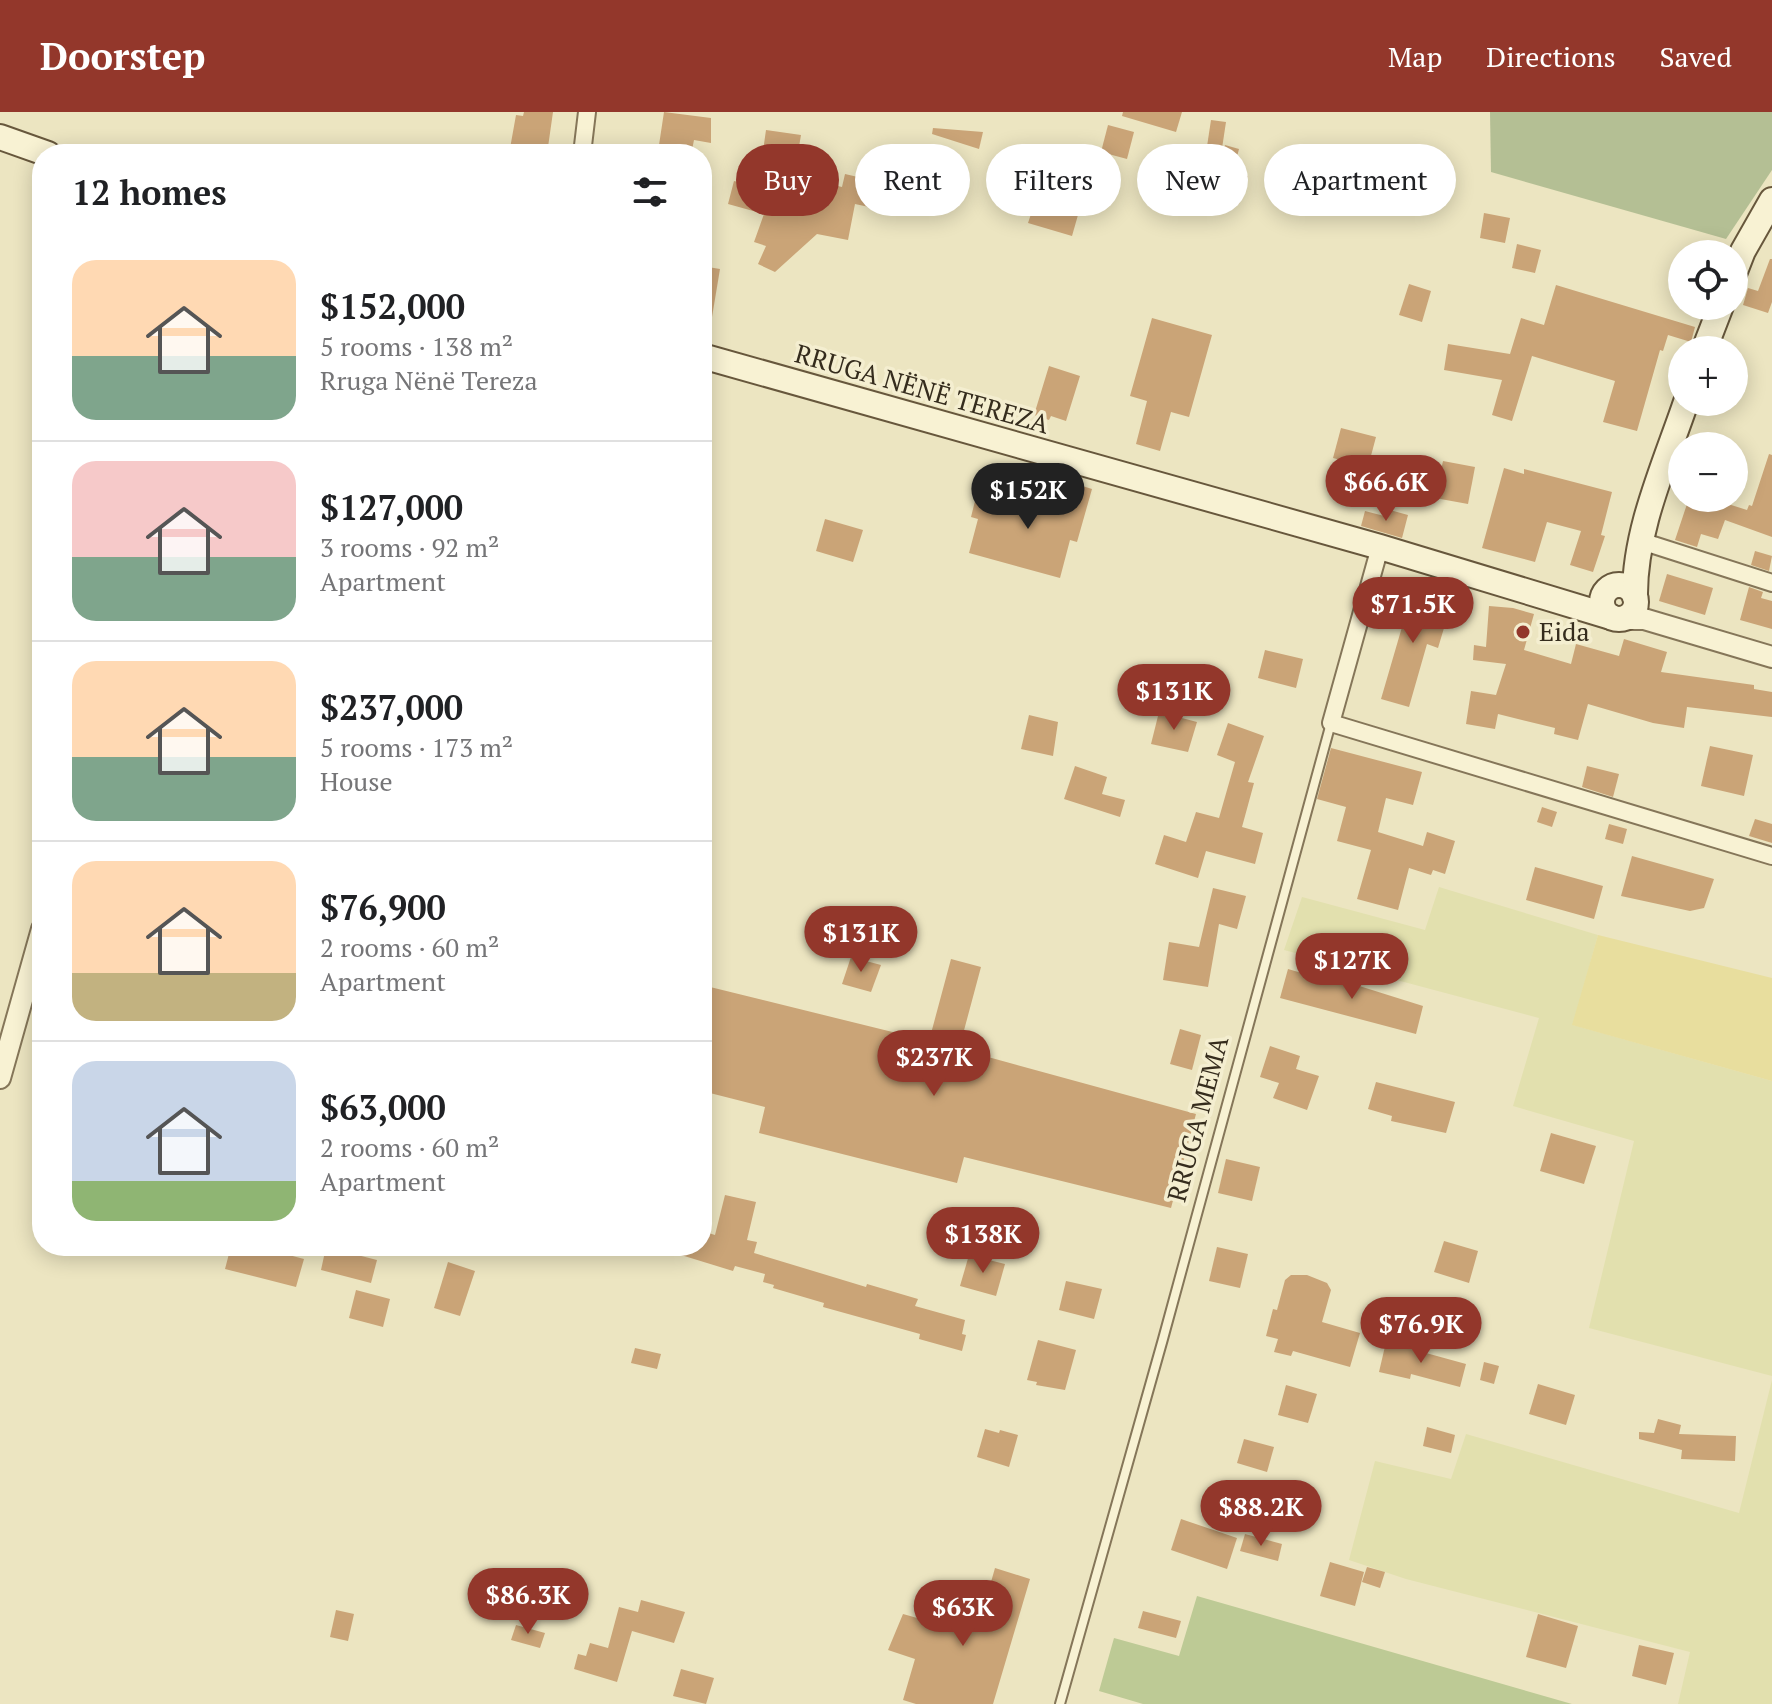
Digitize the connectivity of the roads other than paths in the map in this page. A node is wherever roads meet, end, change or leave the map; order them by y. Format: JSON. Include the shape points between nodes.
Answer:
{"nodes":[{"id":1,"x":587,"y":112,"type":"edge"},
{"id":2,"x":0,"y":137,"type":"edge"},
{"id":3,"x":583,"y":144,"type":"edge"},
{"id":4,"x":32,"y":148,"type":"edge"},
{"id":5,"x":1772,"y":200,"type":"edge"},
{"id":6,"x":1748,"y":242,"type":"edge"},
{"id":7,"x":712,"y":359,"type":"edge"},
{"id":8,"x":1681,"y":416,"type":"edge"},
{"id":9,"x":1641,"y":541,"type":"junction"},
{"id":10,"x":1380,"y":547,"type":"junction"},
{"id":11,"x":1772,"y":583,"type":"edge"},
{"id":12,"x":1610,"y":588,"type":"junction"},
{"id":13,"x":1542,"y":595,"type":"junction"},
{"id":14,"x":1630,"y":611,"type":"junction"},
{"id":15,"x":1772,"y":657,"type":"edge"},
{"id":16,"x":1331,"y":723,"type":"junction"},
{"id":17,"x":1772,"y":856,"type":"edge"},
{"id":18,"x":32,"y":964,"type":"edge"},
{"id":19,"x":0,"y":1078,"type":"edge"},
{"id":20,"x":1060,"y":1704,"type":"edge"}],
"edges":[{"from":1,"to":3,"type":"street"},
{"from":2,"to":4,"type":"main road"},
{"from":5,"to":6,"type":"main road"},
{"from":7,"to":10,"type":"main road","name":"RRUGA NËNË TEREZA"},
{"from":8,"to":9,"type":"main road"},
{"from":9,"to":11,"type":"street"},
{"from":9,"to":12,"type":"main road","via":[[1629,568]]},
{"from":9,"to":14,"type":"main road"},
{"from":10,"to":13,"type":"main road","name":"RRUGA NËNË TEREZA"},
{"from":10,"to":16,"type":"street","name":"RRUGA MEMA"},
{"from":12,"to":13,"type":"main road","name":"RRUGA NËNË TEREZA","via":[[1579,598]]},
{"from":12,"to":14,"type":"main road","via":[[1628,588]]},
{"from":13,"to":14,"type":"main road","name":"RRUGA NËNË TEREZA"},
{"from":14,"to":15,"type":"street"},
{"from":16,"to":17,"type":"street"},
{"from":16,"to":20,"type":"lane","name":"RRUGA MEMA"},
{"from":18,"to":19,"type":"street"}]}
